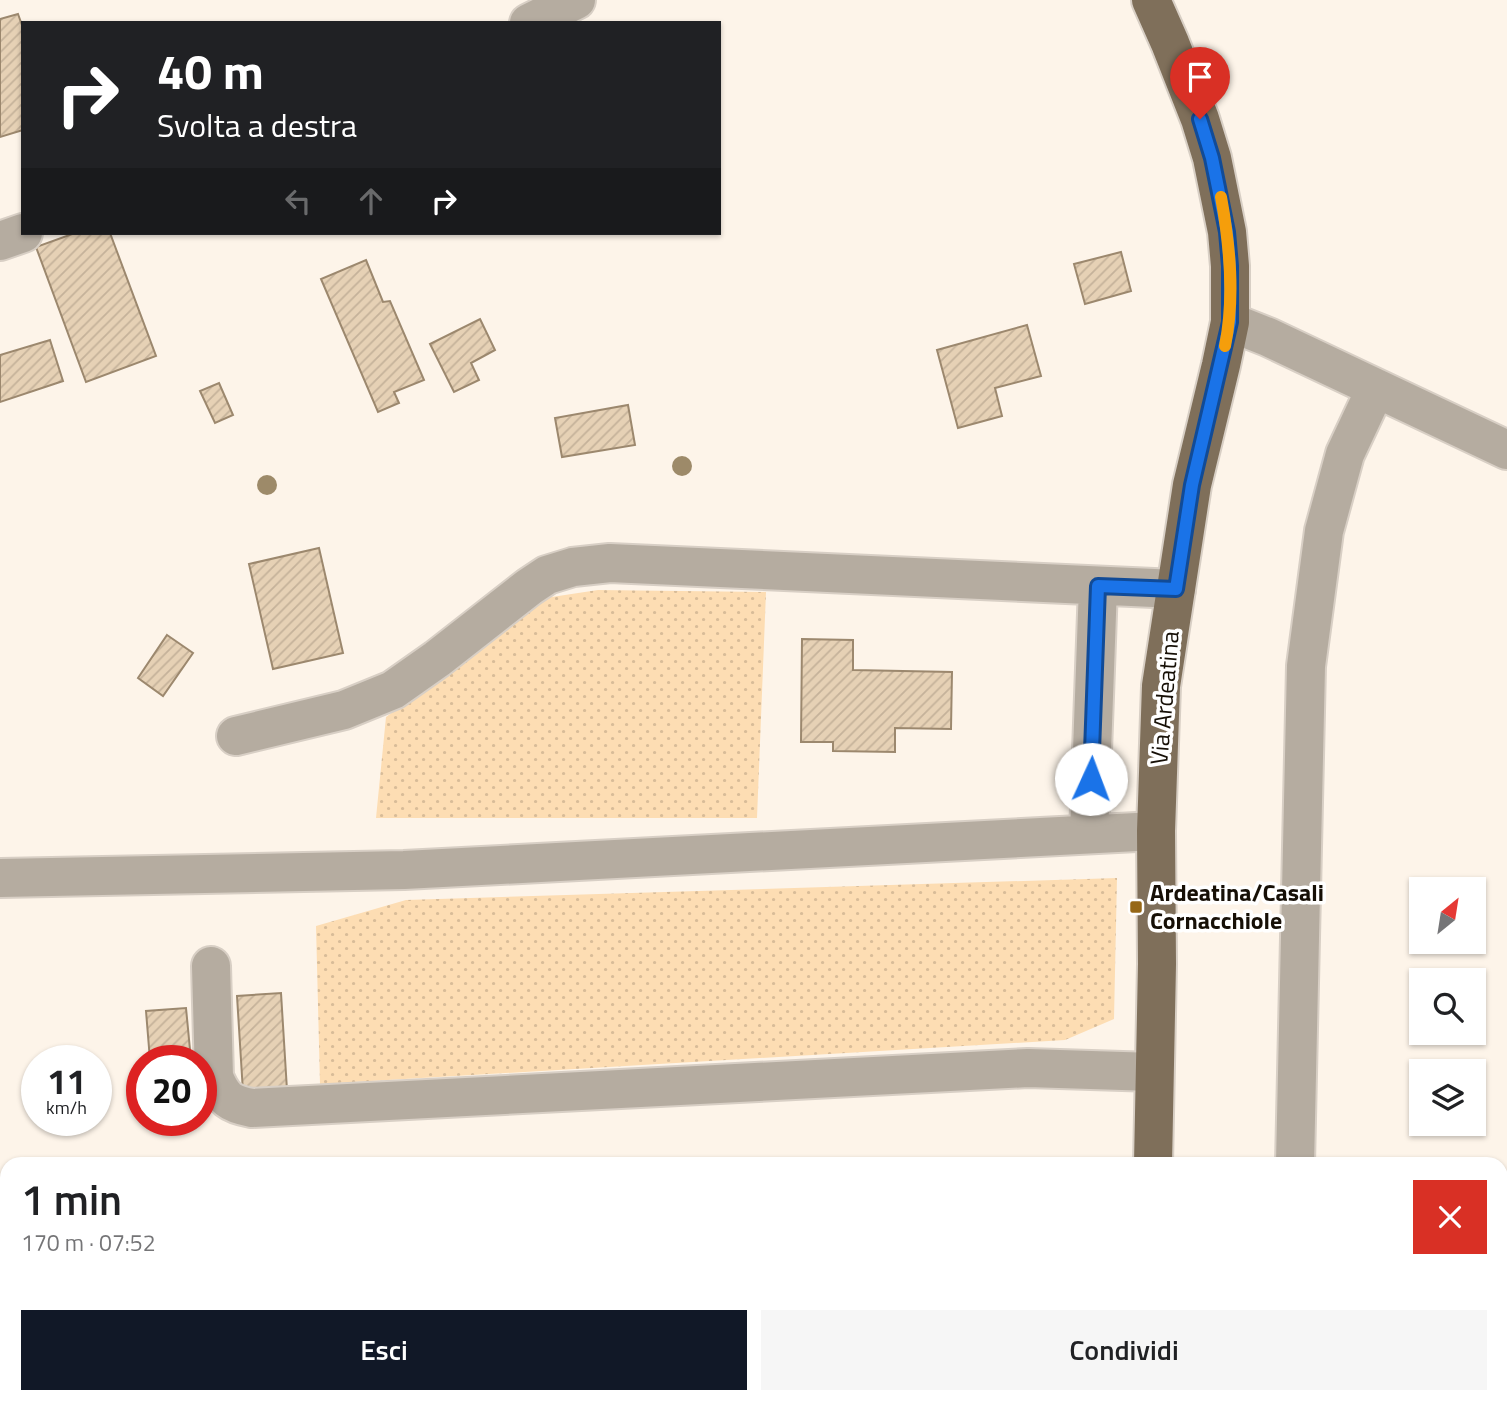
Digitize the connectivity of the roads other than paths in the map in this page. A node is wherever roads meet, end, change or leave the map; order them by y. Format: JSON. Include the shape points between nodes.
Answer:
{"nodes":[{"id":1,"x":576,"y":0,"type":"edge"},
{"id":2,"x":1151,"y":0,"type":"edge"},
{"id":3,"x":533,"y":21,"type":"edge"},
{"id":4,"x":21,"y":234,"type":"edge"},
{"id":5,"x":0,"y":241,"type":"edge"},
{"id":6,"x":1230,"y":322,"type":"junction"},
{"id":7,"x":1376,"y":388,"type":"junction"},
{"id":8,"x":1507,"y":450,"type":"edge"},
{"id":9,"x":1098,"y":586,"type":"junction"},
{"id":10,"x":1176,"y":589,"type":"junction"},
{"id":11,"x":236,"y":736,"type":"dead end"},
{"id":12,"x":1156,"y":831,"type":"junction"},
{"id":13,"x":1089,"y":834,"type":"junction"},
{"id":14,"x":0,"y":878,"type":"edge"},
{"id":15,"x":211,"y":966,"type":"dead end"},
{"id":16,"x":1154,"y":1072,"type":"junction"},
{"id":17,"x":1153,"y":1157,"type":"edge"},
{"id":18,"x":1295,"y":1157,"type":"edge"}],
"edges":[{"from":1,"to":3,"type":"street"},
{"from":2,"to":6,"type":"main road","name":"Via Ardeatina","via":[[1212,158],[1227,232]]},
{"from":4,"to":5,"type":"street"},
{"from":6,"to":7,"type":"street"},
{"from":6,"to":10,"type":"main road","name":"Via Ardeatina","via":[[1192,485]]},
{"from":7,"to":8,"type":"street"},
{"from":7,"to":18,"type":"street","via":[[1345,454],[1324,531],[1306,666]]},
{"from":9,"to":10,"type":"street"},
{"from":9,"to":11,"type":"street","via":[[610,563],[573,567],[529,587],[393,690],[344,710]]},
{"from":9,"to":13,"type":"street"},
{"from":10,"to":12,"type":"main road","name":"Via Ardeatina","via":[[1161,686]]},
{"from":12,"to":13,"type":"street"},
{"from":12,"to":16,"type":"main road","name":"Via Ardeatina"},
{"from":13,"to":14,"type":"street","via":[[404,870]]},
{"from":15,"to":16,"type":"street","via":[[214,1077],[228,1101],[252,1108],[1028,1068]]},
{"from":16,"to":17,"type":"main road","name":"Via Ardeatina"}]}
